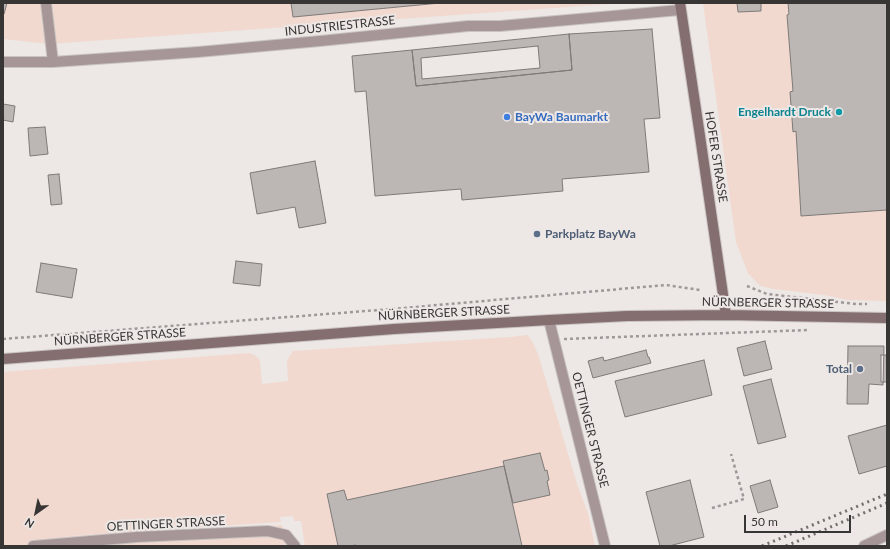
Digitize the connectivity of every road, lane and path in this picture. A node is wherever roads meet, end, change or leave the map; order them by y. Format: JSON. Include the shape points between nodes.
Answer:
{"nodes":[{"id":1,"x":46,"y":3,"type":"edge"},
{"id":2,"x":680,"y":6,"type":"edge"},
{"id":3,"x":3,"y":62,"type":"edge"},
{"id":4,"x":53,"y":62,"type":"junction"},
{"id":5,"x":747,"y":286,"type":"dead end"},
{"id":6,"x":700,"y":290,"type":"dead end"},
{"id":7,"x":872,"y":304,"type":"dead end"},
{"id":8,"x":726,"y":315,"type":"junction"},
{"id":9,"x":887,"y":318,"type":"edge"},
{"id":10,"x":549,"y":320,"type":"junction"},
{"id":11,"x":815,"y":330,"type":"dead end"},
{"id":12,"x":3,"y":339,"type":"edge"},
{"id":13,"x":554,"y":339,"type":"junction"},
{"id":14,"x":3,"y":359,"type":"edge"},
{"id":15,"x":731,"y":454,"type":"dead end"},
{"id":16,"x":712,"y":508,"type":"dead end"},
{"id":17,"x":887,"y":535,"type":"edge"},
{"id":18,"x":33,"y":546,"type":"edge"},
{"id":19,"x":296,"y":546,"type":"edge"},
{"id":20,"x":605,"y":546,"type":"edge"},
{"id":21,"x":864,"y":546,"type":"edge"}],
"edges":[{"from":1,"to":4,"type":"street"},
{"from":2,"to":4,"type":"street","name":"INDUSTRIESTRASSE","via":[[500,26],[468,26],[198,52]]},
{"from":2,"to":8,"type":"main road","name":"HOFER STRASSE"},
{"from":3,"to":4,"type":"street","name":"INDUSTRIESTRASSE"},
{"from":5,"to":7,"type":"path","via":[[767,294]]},
{"from":6,"to":12,"type":"path","via":[[666,285]]},
{"from":8,"to":9,"type":"main road","name":"NÜRNBERGER STRASSE"},
{"from":8,"to":10,"type":"main road","name":"NÜRNBERGER STRASSE"},
{"from":10,"to":13,"type":"street","name":"OETTINGER STRASSE"},
{"from":10,"to":14,"type":"main road","name":"NÜRNBERGER STRASSE","via":[[394,329]]},
{"from":11,"to":13,"type":"path"},
{"from":13,"to":20,"type":"street","name":"OETTINGER STRASSE"},
{"from":15,"to":16,"type":"path","via":[[744,499]]},
{"from":17,"to":21,"type":"street"},
{"from":18,"to":19,"type":"street","name":"OETTINGER STRASSE","via":[[137,537],[268,531],[286,535]]}]}
